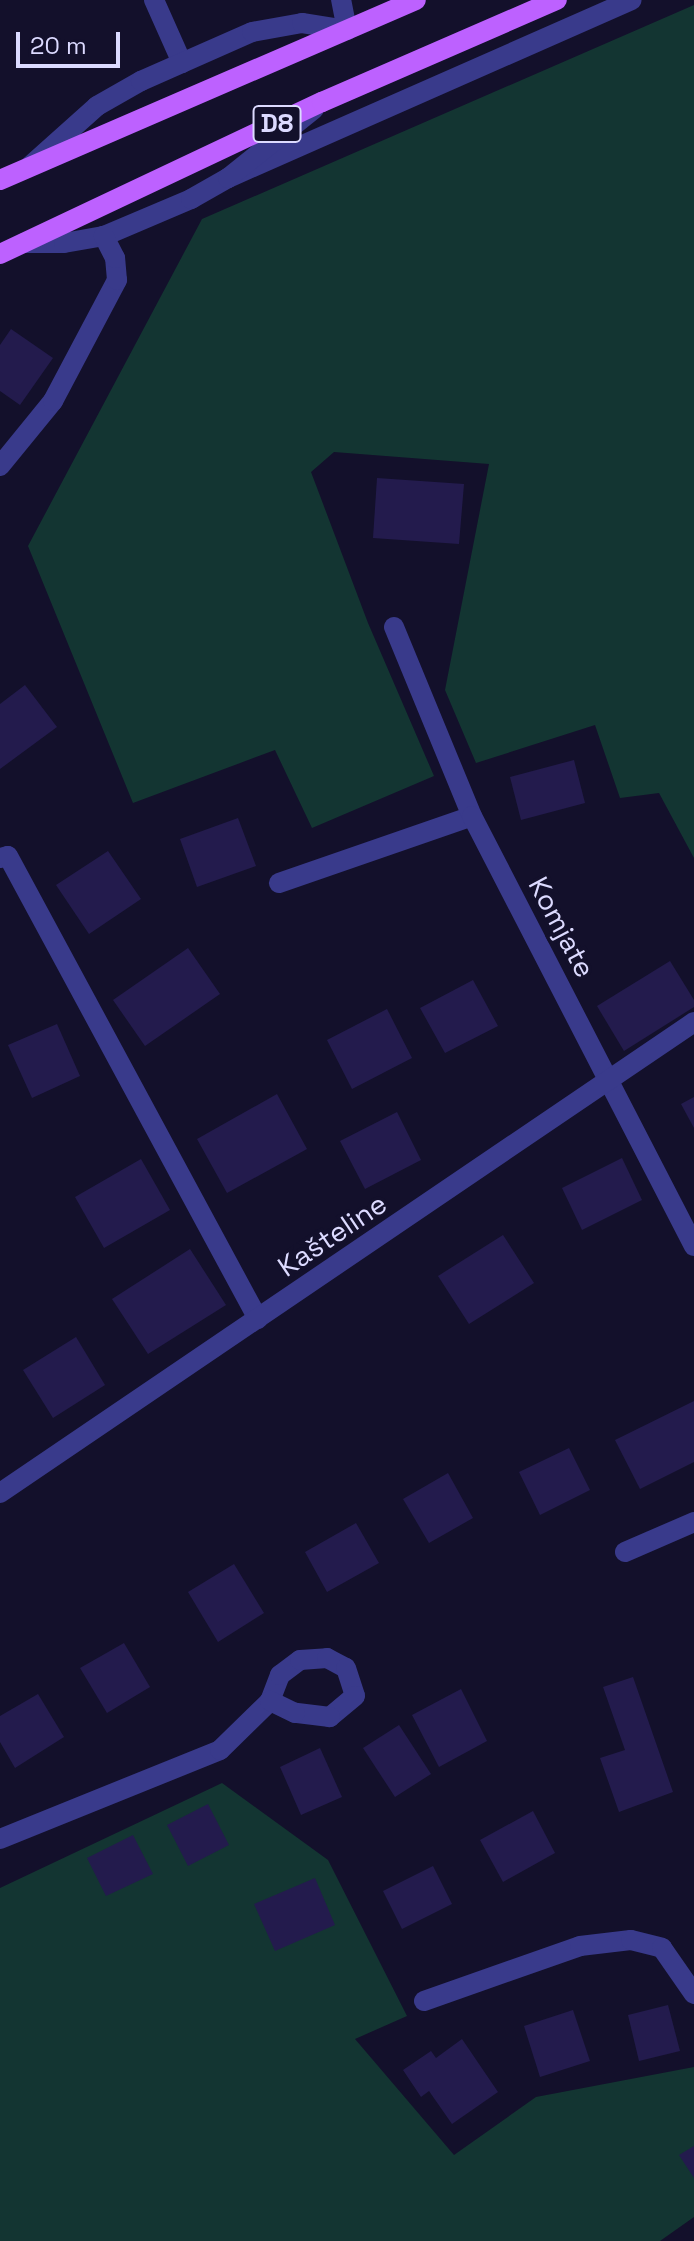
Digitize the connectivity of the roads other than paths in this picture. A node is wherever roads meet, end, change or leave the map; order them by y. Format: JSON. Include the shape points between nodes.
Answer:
{"nodes":[{"id":1,"x":154,"y":0,"type":"edge"},
{"id":2,"x":341,"y":0,"type":"edge"},
{"id":3,"x":416,"y":0,"type":"edge"},
{"id":4,"x":557,"y":0,"type":"edge"},
{"id":5,"x":632,"y":0,"type":"edge"},
{"id":6,"x":347,"y":30,"type":"junction"},
{"id":7,"x":182,"y":63,"type":"junction"},
{"id":8,"x":322,"y":102,"type":"junction"},
{"id":9,"x":28,"y":167,"type":"junction"},
{"id":10,"x":228,"y":178,"type":"junction"},
{"id":11,"x":0,"y":180,"type":"edge"},
{"id":12,"x":104,"y":236,"type":"junction"},
{"id":13,"x":24,"y":243,"type":"junction"},
{"id":14,"x":0,"y":254,"type":"edge"},
{"id":15,"x":0,"y":466,"type":"edge"},
{"id":16,"x":394,"y":627,"type":"dead end"},
{"id":17,"x":472,"y":816,"type":"junction"},
{"id":18,"x":0,"y":858,"type":"edge"},
{"id":19,"x":279,"y":883,"type":"dead end"},
{"id":20,"x":694,"y":1022,"type":"edge"},
{"id":21,"x":611,"y":1081,"type":"junction"},
{"id":22,"x":694,"y":1246,"type":"edge"},
{"id":23,"x":258,"y":1319,"type":"junction"},
{"id":24,"x":0,"y":1493,"type":"edge"},
{"id":25,"x":694,"y":1522,"type":"edge"},
{"id":26,"x":625,"y":1552,"type":"dead end"},
{"id":27,"x":270,"y":1701,"type":"dead end"},
{"id":28,"x":0,"y":1839,"type":"edge"},
{"id":29,"x":694,"y":1994,"type":"edge"},
{"id":30,"x":424,"y":2001,"type":"dead end"}],
"edges":[{"from":1,"to":7,"type":"street"},
{"from":2,"to":6,"type":"street"},
{"from":3,"to":6,"type":"main road","number":"D8"},
{"from":4,"to":8,"type":"main road","number":"D8"},
{"from":5,"to":10,"type":"street"},
{"from":6,"to":7,"type":"street","via":[[302,23],[252,32]]},
{"from":6,"to":9,"type":"main road","number":"D8"},
{"from":7,"to":9,"type":"street","via":[[97,106]]},
{"from":8,"to":10,"type":"street"},
{"from":8,"to":13,"type":"main road","number":"D8"},
{"from":9,"to":11,"type":"main road","number":"D8"},
{"from":10,"to":12,"type":"street"},
{"from":12,"to":13,"type":"street"},
{"from":12,"to":15,"type":"street","via":[[115,258],[117,280],[53,401]]},
{"from":13,"to":14,"type":"main road","number":"D8"},
{"from":16,"to":17,"type":"street","name":"Komjate"},
{"from":17,"to":19,"type":"street"},
{"from":17,"to":21,"type":"street","name":"Komjate"},
{"from":18,"to":23,"type":"street","via":[[8,856]]},
{"from":20,"to":21,"type":"street","name":"Kašteline"},
{"from":21,"to":22,"type":"street","name":"Komjate"},
{"from":21,"to":23,"type":"street","name":"Kašteline"},
{"from":23,"to":24,"type":"street","name":"Kašteline"},
{"from":25,"to":26,"type":"street"},
{"from":27,"to":28,"type":"street","via":[[220,1750]]},
{"from":29,"to":30,"type":"street","via":[[662,1948],[631,1940],[580,1946]]}]}
